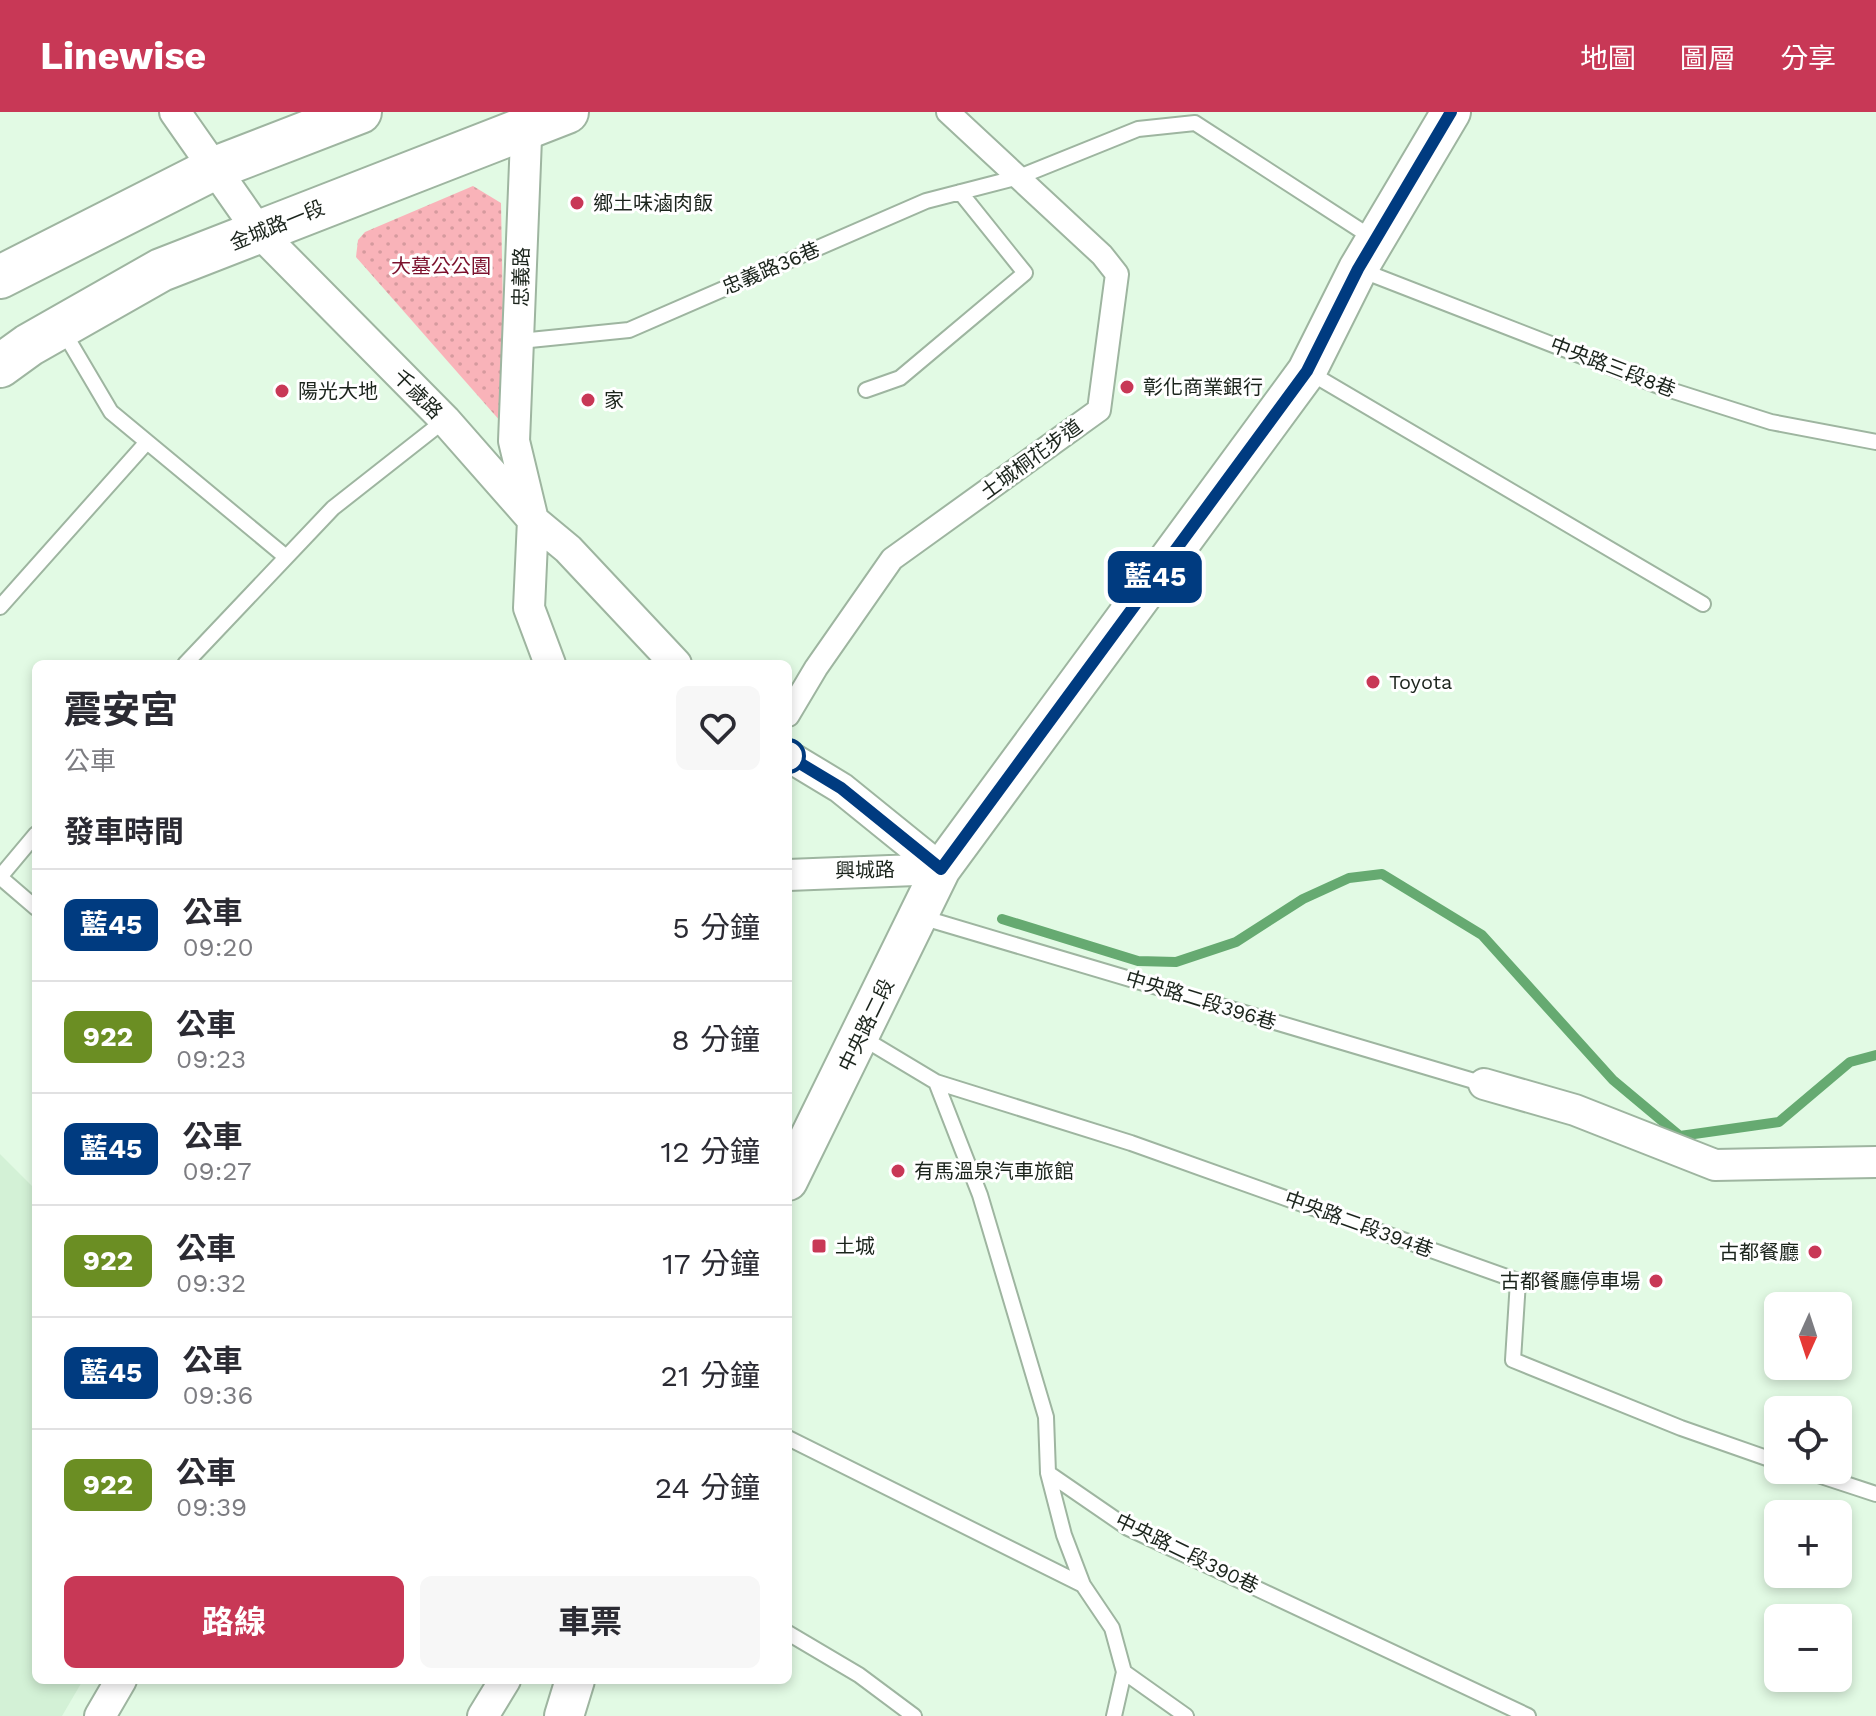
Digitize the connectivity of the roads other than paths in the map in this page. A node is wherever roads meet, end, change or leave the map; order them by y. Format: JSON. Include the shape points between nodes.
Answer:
{"nodes":[{"id":1,"x":175,"y":112,"type":"edge"},
{"id":2,"x":360,"y":112,"type":"edge"},
{"id":3,"x":567,"y":112,"type":"edge"},
{"id":4,"x":948,"y":112,"type":"edge"},
{"id":5,"x":1451,"y":112,"type":"edge"},
{"id":6,"x":526,"y":121,"type":"edge"},
{"id":7,"x":215,"y":168,"type":"junction"},
{"id":8,"x":1019,"y":177,"type":"junction"},
{"id":9,"x":960,"y":192,"type":"junction"},
{"id":10,"x":259,"y":232,"type":"junction"},
{"id":11,"x":1366,"y":254,"type":"junction"},
{"id":12,"x":0,"y":277,"type":"edge"},
{"id":13,"x":61,"y":326,"type":"junction"},
{"id":14,"x":520,"y":341,"type":"junction"},
{"id":15,"x":0,"y":366,"type":"edge"},
{"id":16,"x":1307,"y":371,"type":"junction"},
{"id":17,"x":866,"y":390,"type":"dead end"},
{"id":18,"x":445,"y":420,"type":"junction"},
{"id":19,"x":514,"y":441,"type":"junction"},
{"id":20,"x":147,"y":442,"type":"junction"},
{"id":21,"x":1876,"y":442,"type":"edge"},
{"id":22,"x":533,"y":520,"type":"junction"},
{"id":23,"x":286,"y":557,"type":"junction"},
{"id":24,"x":1703,"y":604,"type":"dead end"},
{"id":25,"x":0,"y":607,"type":"edge"},
{"id":26,"x":189,"y":660,"type":"edge"},
{"id":27,"x":548,"y":660,"type":"edge"},
{"id":28,"x":672,"y":660,"type":"edge"},
{"id":29,"x":792,"y":708,"type":"edge"},
{"id":30,"x":792,"y":758,"type":"edge"},
{"id":31,"x":32,"y":839,"type":"edge"},
{"id":32,"x":941,"y":869,"type":"junction"},
{"id":33,"x":792,"y":875,"type":"edge"},
{"id":34,"x":0,"y":877,"type":"edge"},
{"id":35,"x":32,"y":905,"type":"edge"},
{"id":36,"x":919,"y":916,"type":"junction"},
{"id":37,"x":861,"y":1037,"type":"junction"},
{"id":38,"x":936,"y":1082,"type":"junction"},
{"id":39,"x":1484,"y":1084,"type":"joint"},
{"id":40,"x":1876,"y":1162,"type":"edge"},
{"id":41,"x":792,"y":1173,"type":"edge"},
{"id":42,"x":792,"y":1440,"type":"edge"},
{"id":43,"x":1764,"y":1457,"type":"edge"},
{"id":44,"x":1048,"y":1473,"type":"junction"},
{"id":45,"x":1846,"y":1484,"type":"edge"},
{"id":46,"x":1876,"y":1494,"type":"edge"},
{"id":47,"x":1083,"y":1585,"type":"junction"},
{"id":48,"x":792,"y":1635,"type":"edge"},
{"id":49,"x":1124,"y":1672,"type":"junction"},
{"id":50,"x":119,"y":1684,"type":"edge"},
{"id":51,"x":503,"y":1684,"type":"edge"},
{"id":52,"x":574,"y":1684,"type":"edge"},
{"id":53,"x":100,"y":1716,"type":"edge"},
{"id":54,"x":483,"y":1716,"type":"edge"},
{"id":55,"x":564,"y":1716,"type":"edge"},
{"id":56,"x":914,"y":1716,"type":"edge"},
{"id":57,"x":1114,"y":1716,"type":"edge"},
{"id":58,"x":1186,"y":1716,"type":"edge"},
{"id":59,"x":1528,"y":1716,"type":"edge"}],
"edges":[{"from":1,"to":7,"type":"street","name":"千歲路"},
{"from":2,"to":7,"type":"main road"},
{"from":3,"to":6,"type":"main road","name":"金城路一段"},
{"from":4,"to":8,"type":"street","name":"土城桐花步道"},
{"from":5,"to":11,"type":"street","name":"中央路二段"},
{"from":6,"to":10,"type":"main road","name":"金城路一段"},
{"from":6,"to":14,"type":"street","name":"忠義路"},
{"from":7,"to":10,"type":"street","name":"千歲路"},
{"from":7,"to":12,"type":"main road"},
{"from":8,"to":9,"type":"lane","name":"忠義路36巷"},
{"from":8,"to":11,"type":"lane","name":"中央路三段8巷","via":[[1138,129],[1195,123]]},
{"from":8,"to":29,"type":"street","name":"土城桐花步道","via":[[1117,274],[1099,410],[892,559]]},
{"from":9,"to":14,"type":"lane","name":"忠義路36巷","via":[[926,201],[629,330]]},
{"from":9,"to":17,"type":"lane","via":[[1025,273],[900,378]]},
{"from":10,"to":13,"type":"main road","name":"金城路一段","via":[[161,270]]},
{"from":10,"to":18,"type":"street","name":"千歲路"},
{"from":11,"to":16,"type":"street","name":"中央路二段"},
{"from":11,"to":21,"type":"lane","name":"中央路三段8巷","via":[[1664,388],[1771,422]]},
{"from":13,"to":15,"type":"main road","name":"金城路一段"},
{"from":13,"to":20,"type":"lane","via":[[111,412]]},
{"from":14,"to":19,"type":"street","name":"忠義路"},
{"from":16,"to":24,"type":"lane"},
{"from":16,"to":32,"type":"street","name":"中央路二段"},
{"from":18,"to":19,"type":"street"},
{"from":18,"to":22,"type":"street","name":"千歲路"},
{"from":18,"to":23,"type":"lane","via":[[333,508]]},
{"from":19,"to":22,"type":"street","name":"忠義路"},
{"from":20,"to":23,"type":"lane"},
{"from":20,"to":25,"type":"lane"},
{"from":22,"to":27,"type":"street","name":"忠義路","via":[[529,608]]},
{"from":22,"to":28,"type":"street","name":"千歲路","via":[[568,549]]},
{"from":23,"to":26,"type":"lane"},
{"from":30,"to":32,"type":"street","via":[[841,788]]},
{"from":31,"to":34,"type":"lane"},
{"from":32,"to":33,"type":"street","name":"興城路"},
{"from":32,"to":36,"type":"street","name":"中央路二段"},
{"from":34,"to":35,"type":"lane"},
{"from":36,"to":37,"type":"street","name":"中央路二段"},
{"from":36,"to":39,"type":"lane","name":"中央路二段396巷"},
{"from":37,"to":38,"type":"lane","name":"中央路二段394巷"},
{"from":37,"to":41,"type":"street","name":"中央路二段"},
{"from":38,"to":43,"type":"lane","name":"中央路二段394巷","via":[[1131,1143],[1518,1281],[1513,1360]]},
{"from":38,"to":44,"type":"lane","via":[[980,1195],[1046,1417]]},
{"from":39,"to":40,"type":"street","via":[[1575,1110],[1715,1165]]},
{"from":42,"to":47,"type":"lane"},
{"from":44,"to":47,"type":"lane"},
{"from":44,"to":59,"type":"lane","name":"中央路二段390巷","via":[[1128,1528]]},
{"from":45,"to":46,"type":"lane"},
{"from":47,"to":49,"type":"lane","via":[[1112,1628]]},
{"from":48,"to":56,"type":"lane"},
{"from":49,"to":57,"type":"lane"},
{"from":49,"to":58,"type":"lane"},
{"from":50,"to":53,"type":"street"},
{"from":51,"to":54,"type":"street"},
{"from":52,"to":55,"type":"street"}]}
